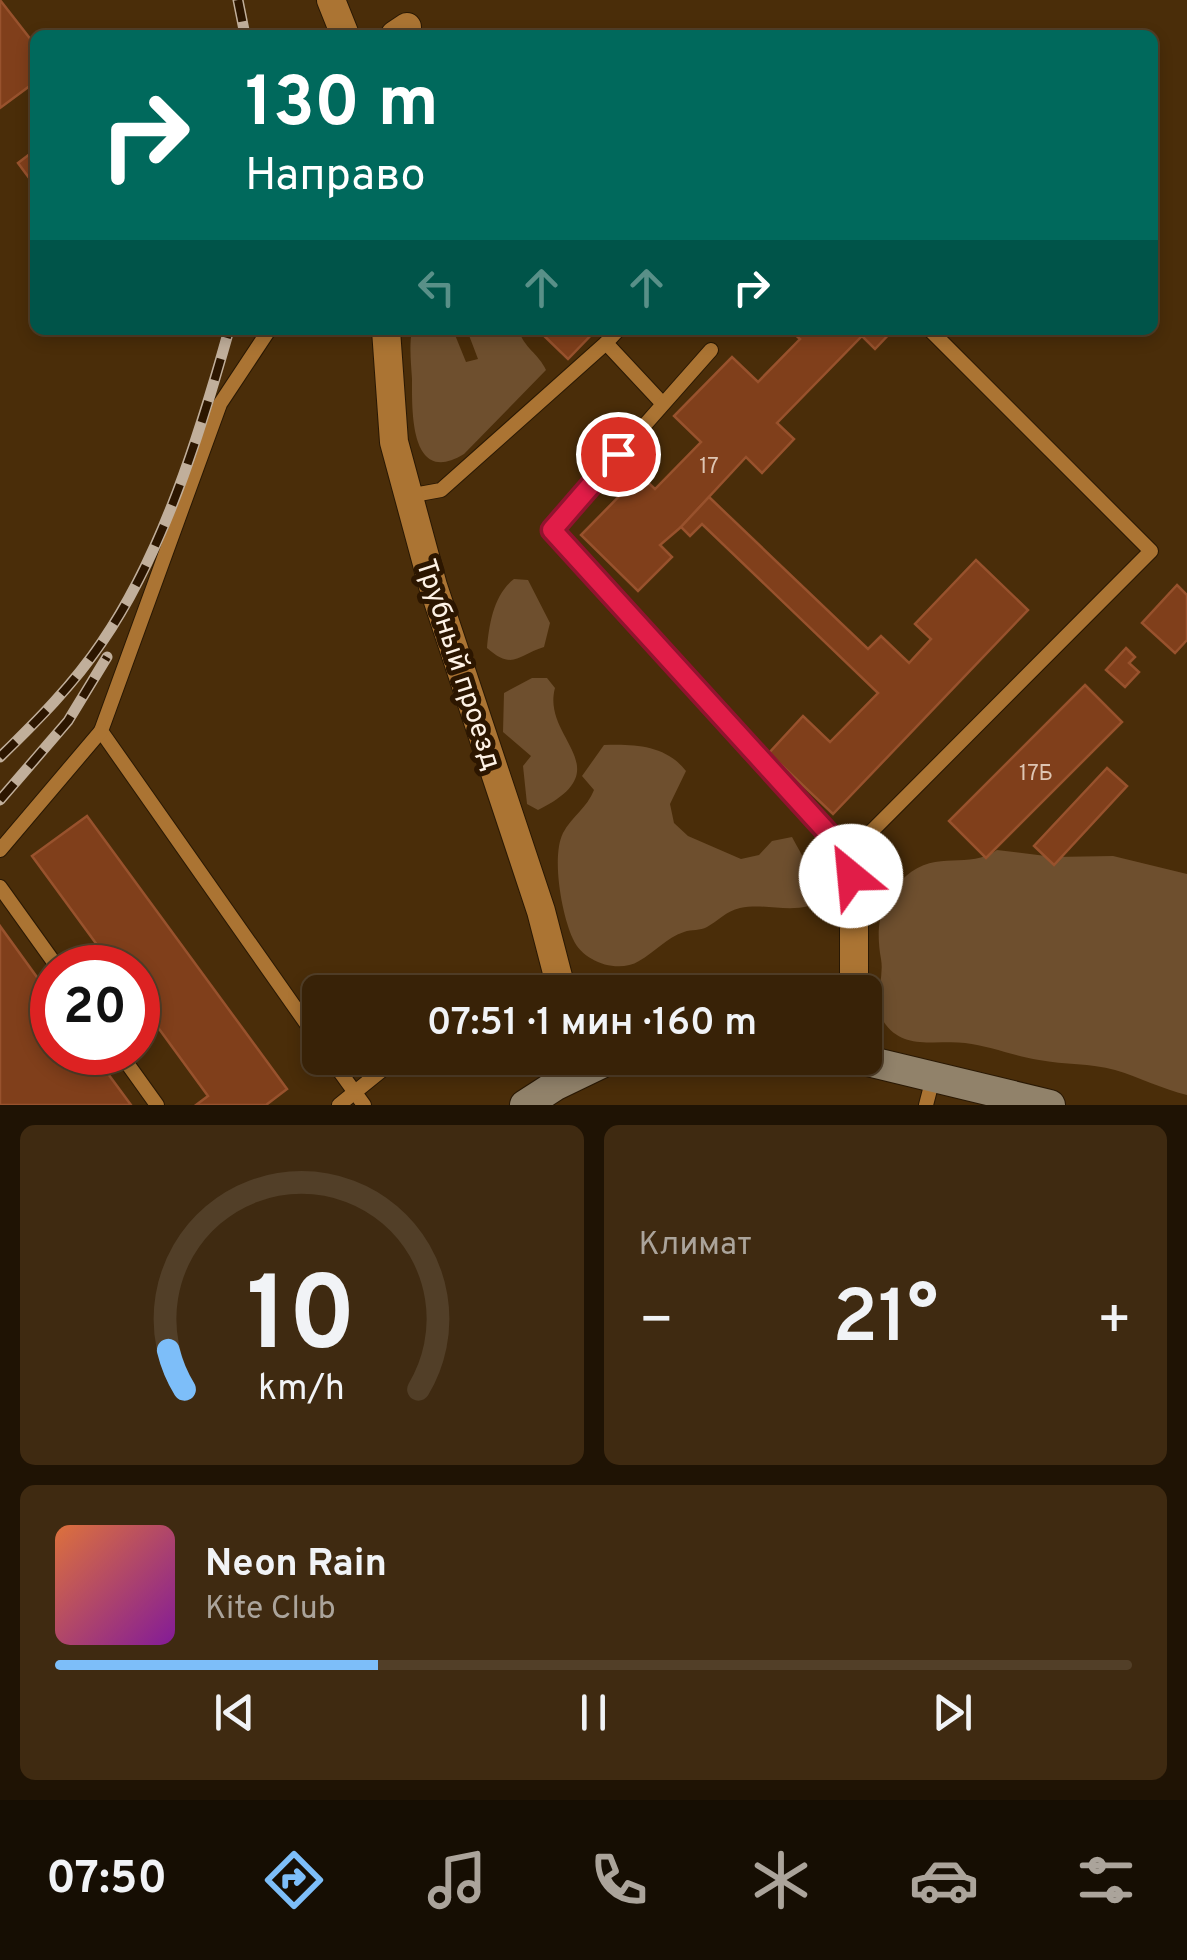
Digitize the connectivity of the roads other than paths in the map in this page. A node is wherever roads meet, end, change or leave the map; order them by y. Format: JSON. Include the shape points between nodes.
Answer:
{"nodes":[{"id":1,"x":331,"y":0,"type":"edge"},
{"id":2,"x":344,"y":30,"type":"edge"},
{"id":3,"x":266,"y":335,"type":"edge"},
{"id":4,"x":386,"y":335,"type":"edge"},
{"id":5,"x":613,"y":335,"type":"edge"},
{"id":6,"x":935,"y":335,"type":"edge"},
{"id":7,"x":606,"y":343,"type":"junction"},
{"id":8,"x":710,"y":350,"type":"dead end"},
{"id":9,"x":662,"y":404,"type":"junction"},
{"id":10,"x":408,"y":496,"type":"junction"},
{"id":11,"x":101,"y":731,"type":"junction"},
{"id":12,"x":0,"y":850,"type":"edge"},
{"id":13,"x":848,"y":855,"type":"junction"},
{"id":14,"x":0,"y":887,"type":"edge"},
{"id":15,"x":854,"y":897,"type":"joint"},
{"id":16,"x":42,"y":945,"type":"edge"},
{"id":17,"x":557,"y":975,"type":"edge"},
{"id":18,"x":854,"y":975,"type":"edge"},
{"id":19,"x":302,"y":1017,"type":"edge"},
{"id":20,"x":882,"y":1070,"type":"edge"},
{"id":21,"x":135,"y":1075,"type":"edge"},
{"id":22,"x":342,"y":1075,"type":"edge"},
{"id":23,"x":381,"y":1075,"type":"edge"},
{"id":24,"x":556,"y":1075,"type":"edge"},
{"id":25,"x":929,"y":1092,"type":"edge"},
{"id":26,"x":359,"y":1099,"type":"edge"},
{"id":27,"x":157,"y":1105,"type":"edge"},
{"id":28,"x":339,"y":1105,"type":"edge"},
{"id":29,"x":525,"y":1105,"type":"edge"},
{"id":30,"x":1050,"y":1105,"type":"edge"}],
"edges":[{"from":1,"to":2,"type":"street"},
{"from":3,"to":11,"type":"lane","via":[[220,404]]},
{"from":4,"to":10,"type":"street","name":"Трубный проезд","via":[[394,442]]},
{"from":5,"to":7,"type":"lane"},
{"from":6,"to":13,"type":"lane","via":[[1150,551]]},
{"from":7,"to":9,"type":"lane"},
{"from":7,"to":10,"type":"lane","via":[[441,490]]},
{"from":8,"to":9,"type":"lane"},
{"from":9,"to":13,"type":"lane","via":[[552,530]]},
{"from":10,"to":17,"type":"street","name":"Трубный проезд"},
{"from":11,"to":12,"type":"lane"},
{"from":11,"to":19,"type":"lane"},
{"from":13,"to":15,"type":"lane"},
{"from":14,"to":16,"type":"lane"},
{"from":15,"to":18,"type":"street"},
{"from":20,"to":25,"type":"main road"},
{"from":21,"to":27,"type":"lane"},
{"from":22,"to":26,"type":"lane"},
{"from":23,"to":26,"type":"lane"},
{"from":24,"to":29,"type":"main road"},
{"from":25,"to":30,"type":"main road"},
{"from":26,"to":28,"type":"lane"}]}
